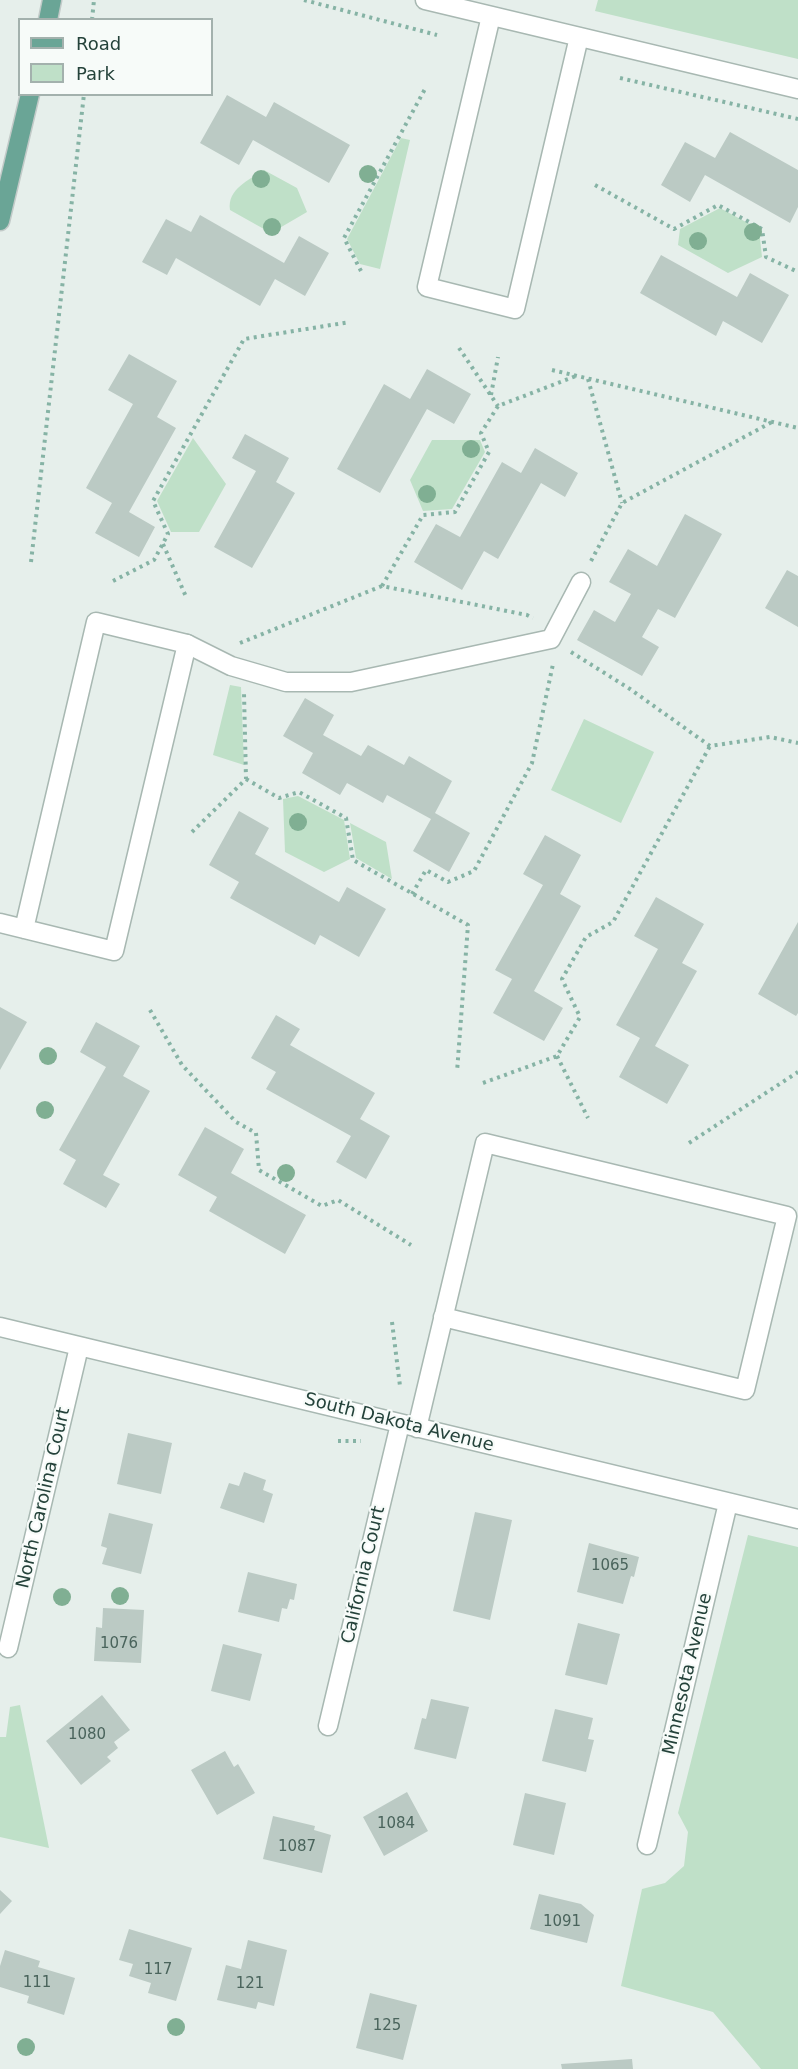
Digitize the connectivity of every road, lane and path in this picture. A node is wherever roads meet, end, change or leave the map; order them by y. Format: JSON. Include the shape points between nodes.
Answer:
{"nodes":[{"id":1,"x":52,"y":0,"type":"edge"},
{"id":2,"x":94,"y":0,"type":"edge"},
{"id":3,"x":304,"y":0,"type":"edge"},
{"id":4,"x":425,"y":0,"type":"edge"},
{"id":5,"x":491,"y":16,"type":"junction"},
{"id":6,"x":48,"y":18,"type":"edge"},
{"id":7,"x":92,"y":18,"type":"edge"},
{"id":8,"x":437,"y":35,"type":"dead end"},
{"id":9,"x":579,"y":37,"type":"junction"},
{"id":10,"x":620,"y":78,"type":"dead end"},
{"id":11,"x":425,"y":89,"type":"dead end"},
{"id":12,"x":798,"y":89,"type":"edge"},
{"id":13,"x":30,"y":96,"type":"edge"},
{"id":14,"x":84,"y":96,"type":"edge"},
{"id":15,"x":798,"y":119,"type":"edge"},
{"id":16,"x":595,"y":185,"type":"dead end"},
{"id":17,"x":0,"y":221,"type":"edge"},
{"id":18,"x":362,"y":271,"type":"dead end"},
{"id":19,"x":798,"y":272,"type":"edge"},
{"id":20,"x":350,"y":322,"type":"dead end"},
{"id":21,"x":459,"y":348,"type":"dead end"},
{"id":22,"x":498,"y":357,"type":"dead end"},
{"id":23,"x":552,"y":370,"type":"dead end"},
{"id":24,"x":576,"y":376,"type":"junction"},
{"id":25,"x":588,"y":378,"type":"junction"},
{"id":26,"x":491,"y":396,"type":"junction"},
{"id":27,"x":498,"y":406,"type":"junction"},
{"id":28,"x":772,"y":422,"type":"junction"},
{"id":29,"x":798,"y":428,"type":"edge"},
{"id":30,"x":622,"y":502,"type":"junction"},
{"id":31,"x":163,"y":543,"type":"junction"},
{"id":32,"x":31,"y":562,"type":"dead end"},
{"id":33,"x":113,"y":581,"type":"dead end"},
{"id":34,"x":581,"y":582,"type":"joint"},
{"id":35,"x":382,"y":586,"type":"dead end"},
{"id":36,"x":187,"y":599,"type":"dead end"},
{"id":37,"x":551,"y":639,"type":"junction"},
{"id":38,"x":187,"y":644,"type":"junction"},
{"id":39,"x":231,"y":666,"type":"junction"},
{"id":40,"x":710,"y":746,"type":"dead end"},
{"id":41,"x":246,"y":779,"type":"junction"},
{"id":42,"x":192,"y":832,"type":"dead end"},
{"id":43,"x":412,"y":894,"type":"junction"},
{"id":44,"x":0,"y":923,"type":"edge"},
{"id":45,"x":24,"y":929,"type":"junction"},
{"id":46,"x":150,"y":1010,"type":"dead end"},
{"id":47,"x":557,"y":1056,"type":"junction"},
{"id":48,"x":457,"y":1072,"type":"dead end"},
{"id":49,"x":798,"y":1072,"type":"edge"},
{"id":50,"x":483,"y":1083,"type":"dead end"},
{"id":51,"x":588,"y":1118,"type":"dead end"},
{"id":52,"x":689,"y":1143,"type":"dead end"},
{"id":53,"x":411,"y":1245,"type":"dead end"},
{"id":54,"x":443,"y":1317,"type":"junction"},
{"id":55,"x":392,"y":1322,"type":"dead end"},
{"id":56,"x":0,"y":1327,"type":"edge"},
{"id":57,"x":80,"y":1347,"type":"junction"},
{"id":58,"x":401,"y":1396,"type":"dead end"},
{"id":59,"x":408,"y":1426,"type":"junction"},
{"id":60,"x":338,"y":1441,"type":"dead end"},
{"id":61,"x":368,"y":1441,"type":"dead end"},
{"id":62,"x":728,"y":1503,"type":"junction"},
{"id":63,"x":798,"y":1520,"type":"edge"},
{"id":64,"x":8,"y":1648,"type":"dead end"},
{"id":65,"x":328,"y":1726,"type":"dead end"},
{"id":66,"x":647,"y":1845,"type":"dead end"}],
"edges":[{"from":1,"to":6,"type":"main road"},
{"from":2,"to":7,"type":"path"},
{"from":3,"to":8,"type":"path"},
{"from":4,"to":5,"type":"street"},
{"from":5,"to":9,"type":"street"},
{"from":5,"to":9,"type":"street","via":[[427,287],[515,309]]},
{"from":9,"to":12,"type":"street"},
{"from":10,"to":15,"type":"path"},
{"from":11,"to":18,"type":"path","via":[[344,238]]},
{"from":13,"to":17,"type":"main road"},
{"from":14,"to":32,"type":"path"},
{"from":16,"to":19,"type":"path","via":[[674,230],[718,205],[762,228],[766,257]]},
{"from":20,"to":31,"type":"path","via":[[244,339],[153,501],[168,534]]},
{"from":21,"to":26,"type":"path"},
{"from":22,"to":26,"type":"path"},
{"from":23,"to":24,"type":"path"},
{"from":24,"to":25,"type":"path"},
{"from":24,"to":27,"type":"path"},
{"from":25,"to":28,"type":"path"},
{"from":25,"to":30,"type":"path"},
{"from":26,"to":27,"type":"path"},
{"from":27,"to":35,"type":"path","via":[[481,433],[489,452],[455,512],[423,515]]},
{"from":28,"to":29,"type":"path"},
{"from":28,"to":30,"type":"path"},
{"from":30,"to":34,"type":"path"},
{"from":31,"to":33,"type":"path","via":[[154,560]]},
{"from":31,"to":36,"type":"path"},
{"from":34,"to":37,"type":"street"},
{"from":37,"to":39,"type":"street","via":[[351,682],[286,682]]},
{"from":37,"to":43,"type":"path","via":[[554,660],[532,762],[474,871],[448,882],[426,870]]},
{"from":38,"to":39,"type":"street"},
{"from":38,"to":45,"type":"street","via":[[114,951]]},
{"from":38,"to":45,"type":"street","via":[[96,622]]},
{"from":39,"to":41,"type":"path","via":[[244,687]]},
{"from":40,"to":47,"type":"path","via":[[613,921],[586,937],[562,979],[580,1017]]},
{"from":41,"to":42,"type":"path"},
{"from":41,"to":43,"type":"path","via":[[279,798],[299,792],[346,818],[353,860]]},
{"from":43,"to":48,"type":"path","via":[[468,925]]},
{"from":44,"to":45,"type":"street"},
{"from":46,"to":53,"type":"path","via":[[182,1065],[236,1122],[256,1133],[259,1170],[322,1206],[338,1200]]},
{"from":47,"to":50,"type":"path"},
{"from":47,"to":51,"type":"path"},
{"from":49,"to":52,"type":"path"},
{"from":54,"to":54,"type":"street","name":"California Court","via":[[485,1143],[787,1216],[746,1390]]},
{"from":54,"to":59,"type":"street","name":"California Court"},
{"from":55,"to":58,"type":"path"},
{"from":56,"to":57,"type":"street","name":"South Dakota Avenue"},
{"from":57,"to":59,"type":"street","name":"South Dakota Avenue"},
{"from":57,"to":64,"type":"street","name":"North Carolina Court"},
{"from":59,"to":62,"type":"street","name":"South Dakota Avenue"},
{"from":59,"to":65,"type":"street","name":"California Court"},
{"from":60,"to":61,"type":"path"},
{"from":62,"to":63,"type":"street","name":"South Dakota Avenue"},
{"from":62,"to":66,"type":"street","name":"Minnesota Avenue"}]}
